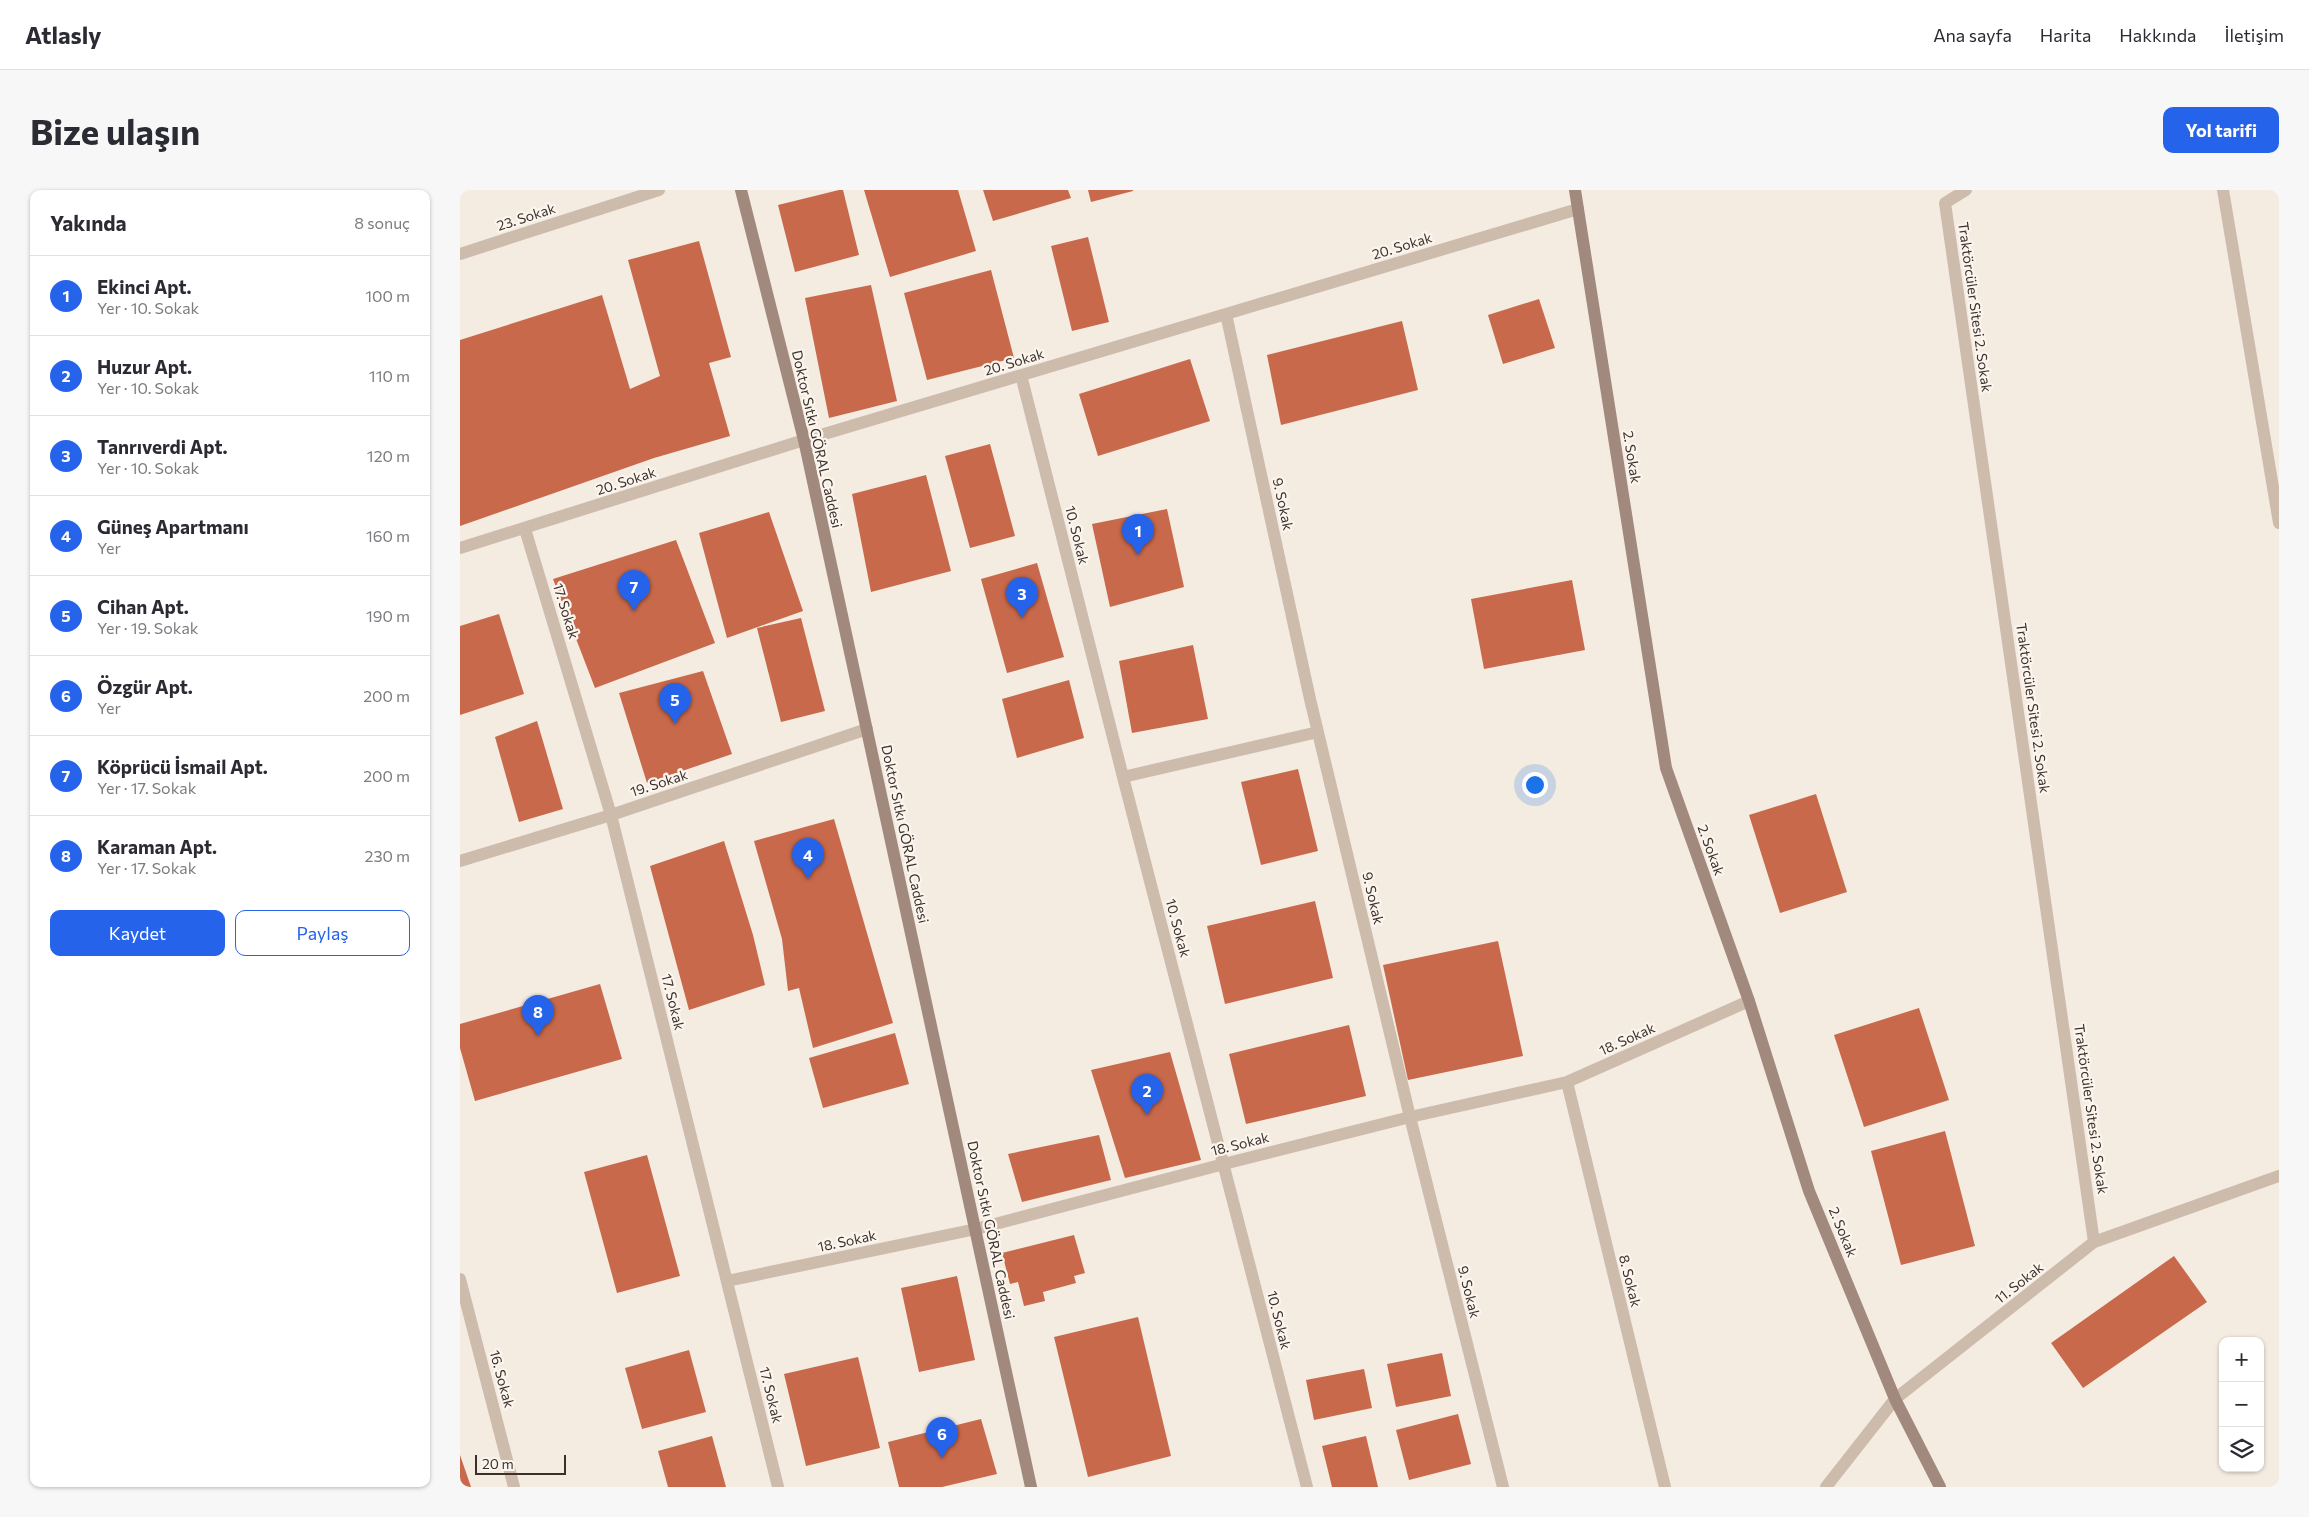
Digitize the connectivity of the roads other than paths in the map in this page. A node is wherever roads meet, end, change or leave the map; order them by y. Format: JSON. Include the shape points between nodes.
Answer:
{"nodes":[{"id":1,"x":659,"y":190,"type":"edge"},
{"id":2,"x":741,"y":190,"type":"edge"},
{"id":3,"x":1575,"y":190,"type":"edge"},
{"id":4,"x":1966,"y":190,"type":"edge"},
{"id":5,"x":2223,"y":190,"type":"edge"},
{"id":6,"x":1578,"y":209,"type":"junction"},
{"id":7,"x":460,"y":254,"type":"edge"},
{"id":8,"x":1226,"y":314,"type":"junction"},
{"id":9,"x":1021,"y":375,"type":"junction"},
{"id":10,"x":804,"y":440,"type":"junction"},
{"id":11,"x":2279,"y":523,"type":"edge"},
{"id":12,"x":525,"y":529,"type":"junction"},
{"id":13,"x":460,"y":548,"type":"edge"},
{"id":14,"x":867,"y":729,"type":"junction"},
{"id":15,"x":1318,"y":732,"type":"junction"},
{"id":16,"x":1123,"y":777,"type":"junction"},
{"id":17,"x":610,"y":815,"type":"junction"},
{"id":18,"x":460,"y":861,"type":"edge"},
{"id":19,"x":1748,"y":1001,"type":"junction"},
{"id":20,"x":1567,"y":1082,"type":"junction"},
{"id":21,"x":1410,"y":1117,"type":"junction"},
{"id":22,"x":1224,"y":1164,"type":"junction"},
{"id":23,"x":2279,"y":1176,"type":"edge"},
{"id":24,"x":976,"y":1230,"type":"junction"},
{"id":25,"x":2094,"y":1242,"type":"junction"},
{"id":26,"x":460,"y":1279,"type":"edge"},
{"id":27,"x":727,"y":1281,"type":"junction"},
{"id":28,"x":1895,"y":1398,"type":"junction"},
{"id":29,"x":514,"y":1487,"type":"edge"},
{"id":30,"x":778,"y":1487,"type":"edge"},
{"id":31,"x":1031,"y":1487,"type":"edge"},
{"id":32,"x":1307,"y":1487,"type":"edge"},
{"id":33,"x":1503,"y":1487,"type":"edge"},
{"id":34,"x":1664,"y":1487,"type":"edge"},
{"id":35,"x":1826,"y":1487,"type":"edge"},
{"id":36,"x":1940,"y":1487,"type":"edge"}],
"edges":[{"from":1,"to":7,"type":"street","name":"23. Sokak"},
{"from":2,"to":10,"type":"street","name":"Doktor Sıtkı GÖRAL Caddesi"},
{"from":3,"to":6,"type":"street","name":"2. Sokak"},
{"from":4,"to":25,"type":"street","name":"Traktörcüler Sitesi 2. Sokak","via":[[1945,203]]},
{"from":5,"to":11,"type":"street"},
{"from":6,"to":8,"type":"street","name":"20. Sokak"},
{"from":6,"to":19,"type":"street","name":"2. Sokak","via":[[1666,768]]},
{"from":8,"to":9,"type":"street","name":"20. Sokak"},
{"from":8,"to":15,"type":"street","name":"9. Sokak"},
{"from":9,"to":10,"type":"street","name":"20. Sokak"},
{"from":9,"to":16,"type":"street","name":"10. Sokak"},
{"from":10,"to":12,"type":"street","name":"20. Sokak"},
{"from":10,"to":14,"type":"street","name":"Doktor Sıtkı GÖRAL Caddesi"},
{"from":12,"to":13,"type":"street","name":"20. Sokak"},
{"from":12,"to":17,"type":"street","name":"17. Sokak"},
{"from":14,"to":17,"type":"street","name":"19. Sokak"},
{"from":14,"to":24,"type":"street","name":"Doktor Sıtkı GÖRAL Caddesi"},
{"from":15,"to":16,"type":"street"},
{"from":15,"to":21,"type":"street","name":"9. Sokak"},
{"from":16,"to":22,"type":"street","name":"10. Sokak"},
{"from":17,"to":18,"type":"street","name":"19. Sokak"},
{"from":17,"to":27,"type":"street","name":"17. Sokak"},
{"from":19,"to":20,"type":"street","name":"18. Sokak"},
{"from":19,"to":28,"type":"street","name":"2. Sokak","via":[[1809,1191]]},
{"from":20,"to":21,"type":"street","name":"18. Sokak"},
{"from":20,"to":34,"type":"street","name":"8. Sokak"},
{"from":21,"to":22,"type":"street","name":"18. Sokak"},
{"from":21,"to":33,"type":"street","name":"9. Sokak"},
{"from":22,"to":24,"type":"street","name":"18. Sokak"},
{"from":22,"to":32,"type":"street","name":"10. Sokak"},
{"from":23,"to":25,"type":"street","name":"11. Sokak"},
{"from":24,"to":27,"type":"street","name":"18. Sokak"},
{"from":24,"to":31,"type":"street","name":"Doktor Sıtkı GÖRAL Caddesi"},
{"from":25,"to":28,"type":"street","name":"11. Sokak"},
{"from":26,"to":29,"type":"street","name":"16. Sokak"},
{"from":27,"to":30,"type":"street","name":"17. Sokak"},
{"from":28,"to":35,"type":"street","name":"11. Sokak"},
{"from":28,"to":36,"type":"street","name":"2. Sokak"}]}
